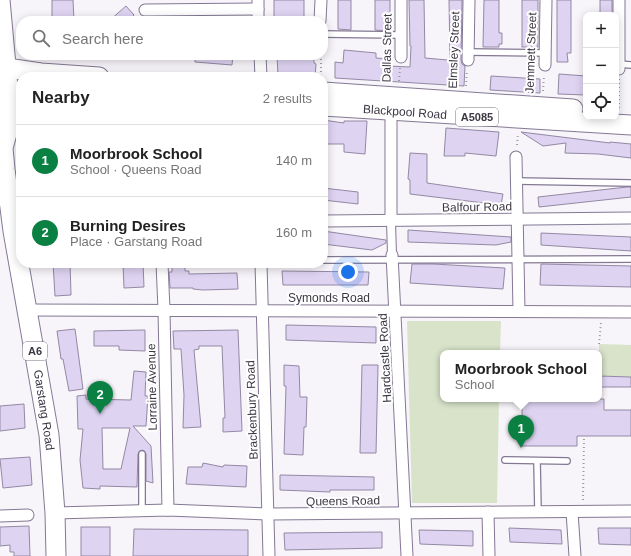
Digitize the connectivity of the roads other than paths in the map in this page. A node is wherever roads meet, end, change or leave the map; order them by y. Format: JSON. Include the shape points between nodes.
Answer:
{"nodes":[{"id":1,"x":0,"y":0,"type":"edge"},
{"id":2,"x":321,"y":0,"type":"edge"},
{"id":3,"x":401,"y":0,"type":"edge"},
{"id":4,"x":469,"y":0,"type":"edge"},
{"id":5,"x":546,"y":0,"type":"edge"},
{"id":6,"x":619,"y":0,"type":"edge"},
{"id":7,"x":258,"y":4,"type":"edge"},
{"id":8,"x":145,"y":10,"type":"dead end"},
{"id":9,"x":258,"y":16,"type":"edge"},
{"id":10,"x":320,"y":16,"type":"edge"},
{"id":11,"x":328,"y":34,"type":"edge"},
{"id":12,"x":400,"y":35,"type":"junction"},
{"id":13,"x":619,"y":48,"type":"edge"},
{"id":14,"x":546,"y":52,"type":"junction"},
{"id":15,"x":468,"y":56,"type":"joint"},
{"id":16,"x":400,"y":57,"type":"road end"},
{"id":17,"x":260,"y":60,"type":"edge"},
{"id":18,"x":545,"y":65,"type":"road end"},
{"id":19,"x":631,"y":65,"type":"edge"},
{"id":20,"x":619,"y":66,"type":"edge"},
{"id":21,"x":261,"y":72,"type":"edge"},
{"id":22,"x":7,"y":79,"type":"edge"},
{"id":23,"x":328,"y":93,"type":"edge"},
{"id":24,"x":395,"y":104,"type":"junction"},
{"id":25,"x":328,"y":106,"type":"edge"},
{"id":26,"x":583,"y":110,"type":"edge"},
{"id":27,"x":624,"y":115,"type":"edge"},
{"id":28,"x":16,"y":116,"type":"edge"},
{"id":29,"x":4,"y":140,"type":"edge"},
{"id":30,"x":516,"y":157,"type":"road end"},
{"id":31,"x":517,"y":181,"type":"junction"},
{"id":32,"x":631,"y":183,"type":"edge"},
{"id":33,"x":631,"y":218,"type":"edge"},
{"id":34,"x":517,"y":220,"type":"junction"},
{"id":35,"x":328,"y":221,"type":"edge"},
{"id":36,"x":391,"y":221,"type":"junction"},
{"id":37,"x":16,"y":247,"type":"edge"},
{"id":38,"x":392,"y":258,"type":"junction"},
{"id":39,"x":518,"y":258,"type":"junction"},
{"id":40,"x":631,"y":259,"type":"edge"},
{"id":41,"x":328,"y":260,"type":"edge"},
{"id":42,"x":20,"y":268,"type":"edge"},
{"id":43,"x":162,"y":268,"type":"edge"},
{"id":44,"x":261,"y":268,"type":"edge"},
{"id":45,"x":28,"y":310,"type":"junction"},
{"id":46,"x":164,"y":310,"type":"junction"},
{"id":47,"x":261,"y":310,"type":"junction"},
{"id":48,"x":396,"y":311,"type":"junction"},
{"id":49,"x":519,"y":312,"type":"junction"},
{"id":50,"x":631,"y":312,"type":"edge"},
{"id":51,"x":142,"y":454,"type":"dead end"},
{"id":52,"x":505,"y":460,"type":"dead end"},
{"id":53,"x":537,"y":461,"type":"junction"},
{"id":54,"x":568,"y":461,"type":"dead end"},
{"id":55,"x":168,"y":510,"type":"junction"},
{"id":56,"x":142,"y":511,"type":"junction"},
{"id":57,"x":631,"y":511,"type":"edge"},
{"id":58,"x":488,"y":512,"type":"junction"},
{"id":59,"x":538,"y":512,"type":"junction"},
{"id":60,"x":572,"y":512,"type":"junction"},
{"id":61,"x":55,"y":513,"type":"junction"},
{"id":62,"x":405,"y":513,"type":"junction"},
{"id":63,"x":268,"y":514,"type":"junction"},
{"id":64,"x":28,"y":515,"type":"dead end"},
{"id":65,"x":0,"y":516,"type":"edge"},
{"id":66,"x":56,"y":556,"type":"edge"},
{"id":67,"x":269,"y":556,"type":"edge"},
{"id":68,"x":407,"y":556,"type":"edge"},
{"id":69,"x":489,"y":556,"type":"edge"},
{"id":70,"x":575,"y":556,"type":"edge"}],
"edges":[{"from":1,"to":22,"type":"highway","name":"Garstang Road","number":"A6"},
{"from":2,"to":10,"type":"street"},
{"from":3,"to":12,"type":"street","name":"Dallas Street"},
{"from":4,"to":15,"type":"street","name":"Elmsley Street"},
{"from":5,"to":14,"type":"street","name":"Jemmett Street"},
{"from":6,"to":13,"type":"street"},
{"from":7,"to":8,"type":"street"},
{"from":7,"to":9,"type":"street"},
{"from":11,"to":12,"type":"lane"},
{"from":12,"to":16,"type":"street","name":"Dallas Street"},
{"from":14,"to":15,"type":"lane"},
{"from":14,"to":18,"type":"street","name":"Jemmett Street"},
{"from":17,"to":21,"type":"street"},
{"from":19,"to":20,"type":"lane"},
{"from":22,"to":29,"type":"highway","name":"Garstang Road","number":"A6"},
{"from":23,"to":24,"type":"highway","name":"Blackpool Road","number":"A5085"},
{"from":24,"to":25,"type":"highway","name":"Blackpool Road","number":"A5085"},
{"from":24,"to":26,"type":"highway","name":"Blackpool Road","number":"A5085","via":[[465,101]]},
{"from":24,"to":27,"type":"highway","name":"Blackpool Road","number":"A5085","via":[[520,119]]},
{"from":24,"to":36,"type":"street","name":"Hardcastle Road"},
{"from":28,"to":29,"type":"highway"},
{"from":29,"to":37,"type":"highway","name":"Garstang Road","number":"A6"},
{"from":30,"to":31,"type":"street"},
{"from":31,"to":32,"type":"lane"},
{"from":31,"to":34,"type":"street"},
{"from":33,"to":34,"type":"street","name":"Balfour Road"},
{"from":34,"to":36,"type":"street","name":"Balfour Road"},
{"from":34,"to":39,"type":"street"},
{"from":35,"to":36,"type":"street","name":"Balfour Road"},
{"from":36,"to":38,"type":"street","name":"Hardcastle Road"},
{"from":38,"to":39,"type":"lane"},
{"from":38,"to":41,"type":"lane"},
{"from":38,"to":48,"type":"street","name":"Hardcastle Road"},
{"from":39,"to":40,"type":"lane"},
{"from":39,"to":49,"type":"street"},
{"from":42,"to":45,"type":"highway","name":"Garstang Road","number":"A6"},
{"from":43,"to":46,"type":"street","name":"Lorraine Avenue"},
{"from":44,"to":47,"type":"street","name":"Brackenbury Road"},
{"from":45,"to":46,"type":"street","name":"Symonds Road"},
{"from":45,"to":61,"type":"highway","name":"Garstang Road","number":"A6","via":[[50,436]]},
{"from":46,"to":47,"type":"street","name":"Symonds Road"},
{"from":46,"to":55,"type":"street","name":"Lorraine Avenue"},
{"from":47,"to":48,"type":"street","name":"Symonds Road"},
{"from":47,"to":63,"type":"street","name":"Brackenbury Road"},
{"from":48,"to":49,"type":"street","name":"Symonds Road"},
{"from":48,"to":62,"type":"street","name":"Hardcastle Road"},
{"from":49,"to":50,"type":"street","name":"Symonds Road"},
{"from":51,"to":56,"type":"lane"},
{"from":52,"to":53,"type":"lane"},
{"from":53,"to":54,"type":"lane"},
{"from":53,"to":59,"type":"lane"},
{"from":55,"to":56,"type":"street","name":"Queens Road"},
{"from":55,"to":63,"type":"street","name":"Queens Road"},
{"from":56,"to":61,"type":"street","name":"Queens Road"},
{"from":57,"to":60,"type":"street","name":"Queens Road"},
{"from":58,"to":59,"type":"street","name":"Queens Road"},
{"from":58,"to":62,"type":"street","name":"Queens Road"},
{"from":58,"to":69,"type":"street"},
{"from":59,"to":60,"type":"street","name":"Queens Road"},
{"from":60,"to":70,"type":"street"},
{"from":61,"to":66,"type":"highway","name":"Garstang Road","number":"A6"},
{"from":62,"to":63,"type":"street","name":"Queens Road"},
{"from":62,"to":68,"type":"street","name":"Hardcastle Road"},
{"from":63,"to":67,"type":"street","name":"Brackenbury Road"},
{"from":64,"to":65,"type":"street"}]}
